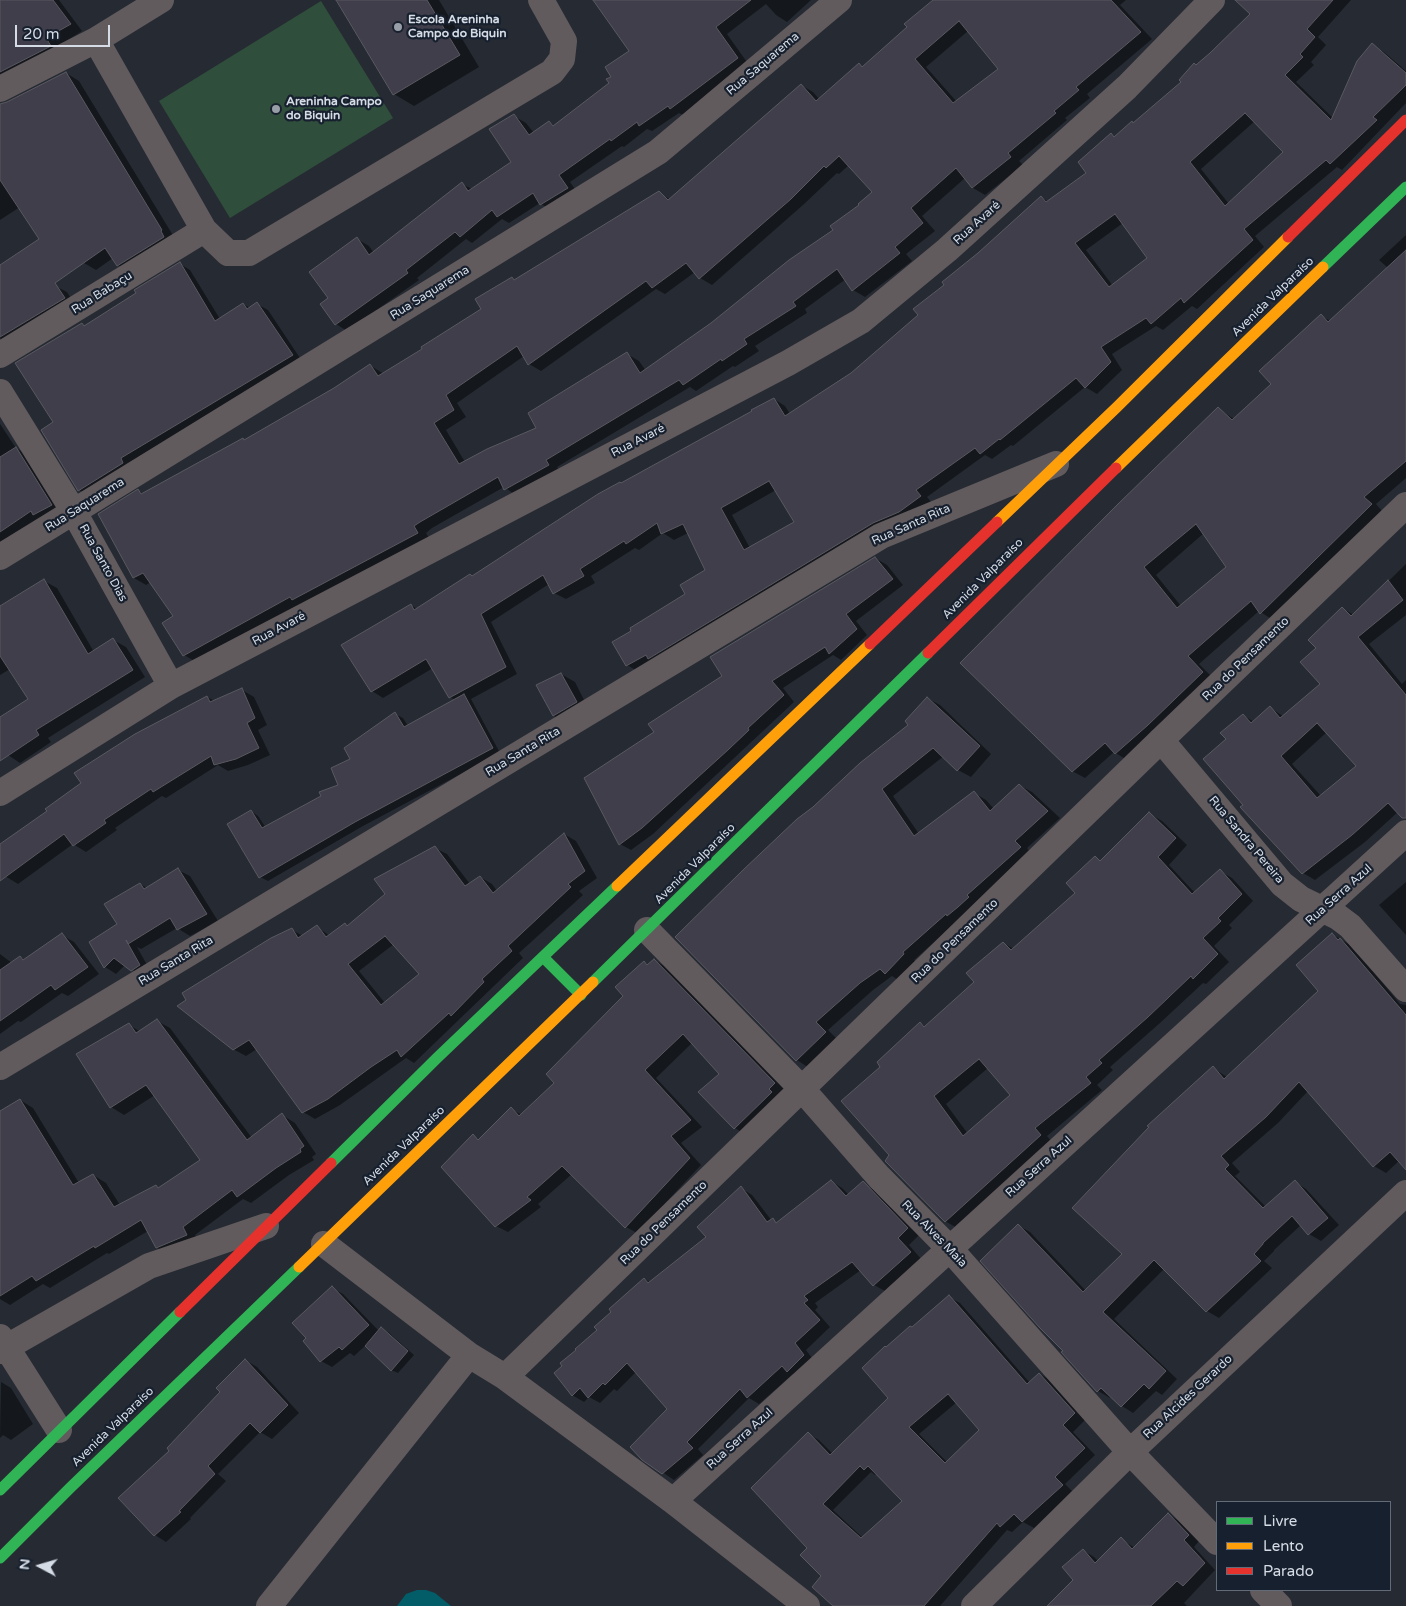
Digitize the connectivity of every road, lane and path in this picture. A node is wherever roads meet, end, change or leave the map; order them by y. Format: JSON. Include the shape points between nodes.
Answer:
{"nodes":[{"id":1,"x":161,"y":0,"type":"edge"},
{"id":2,"x":541,"y":0,"type":"edge"},
{"id":3,"x":839,"y":0,"type":"edge"},
{"id":4,"x":1212,"y":0,"type":"edge"},
{"id":5,"x":96,"y":40,"type":"junction"},
{"id":6,"x":0,"y":89,"type":"edge"},
{"id":7,"x":1406,"y":120,"type":"edge"},
{"id":8,"x":1406,"y":187,"type":"edge"},
{"id":9,"x":204,"y":230,"type":"junction"},
{"id":10,"x":0,"y":355,"type":"edge"},
{"id":11,"x":0,"y":392,"type":"edge"},
{"id":12,"x":1059,"y":463,"type":"junction"},
{"id":13,"x":1406,"y":505,"type":"edge"},
{"id":14,"x":74,"y":512,"type":"junction"},
{"id":15,"x":0,"y":557,"type":"edge"},
{"id":16,"x":171,"y":686,"type":"junction"},
{"id":17,"x":1161,"y":740,"type":"junction"},
{"id":18,"x":0,"y":793,"type":"edge"},
{"id":19,"x":1406,"y":833,"type":"edge"},
{"id":20,"x":1322,"y":910,"type":"junction"},
{"id":21,"x":647,"y":930,"type":"junction"},
{"id":22,"x":543,"y":957,"type":"junction"},
{"id":23,"x":1406,"y":988,"type":"edge"},
{"id":24,"x":581,"y":995,"type":"junction"},
{"id":25,"x":0,"y":1067,"type":"edge"},
{"id":26,"x":802,"y":1089,"type":"junction"},
{"id":27,"x":1406,"y":1192,"type":"edge"},
{"id":28,"x":266,"y":1226,"type":"junction"},
{"id":29,"x":324,"y":1244,"type":"junction"},
{"id":30,"x":949,"y":1248,"type":"junction"},
{"id":31,"x":2,"y":1345,"type":"edge"},
{"id":32,"x":469,"y":1355,"type":"junction"},
{"id":33,"x":505,"y":1377,"type":"junction"},
{"id":34,"x":59,"y":1430,"type":"junction"},
{"id":35,"x":1130,"y":1452,"type":"junction"},
{"id":36,"x":0,"y":1490,"type":"edge"},
{"id":37,"x":673,"y":1501,"type":"junction"},
{"id":38,"x":1216,"y":1541,"type":"edge"},
{"id":39,"x":0,"y":1558,"type":"edge"},
{"id":40,"x":1264,"y":1591,"type":"edge"},
{"id":41,"x":269,"y":1606,"type":"edge"},
{"id":42,"x":807,"y":1606,"type":"edge"},
{"id":43,"x":974,"y":1606,"type":"edge"},
{"id":44,"x":1279,"y":1606,"type":"edge"}],
"edges":[{"from":1,"to":5,"type":"street"},
{"from":2,"to":9,"type":"street","via":[[564,41],[562,59],[552,72],[249,253],[228,253]]},
{"from":3,"to":14,"type":"street","name":"Rua Saquarema","via":[[658,152]]},
{"from":4,"to":16,"type":"street","name":"Rua Avaré","via":[[1127,87],[947,250],[861,321],[788,363]]},
{"from":5,"to":6,"type":"street"},
{"from":5,"to":9,"type":"street"},
{"from":7,"to":12,"type":"main road"},
{"from":8,"to":21,"type":"main road","name":"Avenida Valparaíso","via":[[1103,480]]},
{"from":9,"to":10,"type":"street","name":"Rua Babaçu"},
{"from":11,"to":14,"type":"street","name":"Rua Santo Dias"},
{"from":12,"to":22,"type":"main road"},
{"from":12,"to":25,"type":"street","name":"Rua Santa Rita","via":[[881,536]]},
{"from":13,"to":17,"type":"street","name":"Rua do Pensamento"},
{"from":14,"to":15,"type":"street","name":"Rua Saquarema"},
{"from":14,"to":16,"type":"street","name":"Rua Santo Dias"},
{"from":16,"to":18,"type":"street","name":"Rua Avaré"},
{"from":17,"to":20,"type":"street","name":"Rua Sandra Pereira","via":[[1282,884]]},
{"from":17,"to":26,"type":"street","name":"Rua do Pensamento"},
{"from":19,"to":20,"type":"street","name":"Rua Serra Azul"},
{"from":20,"to":23,"type":"street","name":"Rua Sandra Pereira","via":[[1350,926]]},
{"from":20,"to":30,"type":"street","name":"Rua Serra Azul"},
{"from":21,"to":24,"type":"main road","name":"Avenida Valparaíso"},
{"from":21,"to":26,"type":"street","name":"Rua Alves Maia"},
{"from":22,"to":24,"type":"main road"},
{"from":22,"to":28,"type":"main road"},
{"from":24,"to":29,"type":"main road","name":"Avenida Valparaíso"},
{"from":26,"to":30,"type":"street","name":"Rua Alves Maia","via":[[879,1177]]},
{"from":26,"to":33,"type":"street","name":"Rua do Pensamento"},
{"from":27,"to":35,"type":"street","name":"Rua Alcides Gerardo"},
{"from":28,"to":31,"type":"street","via":[[149,1266]]},
{"from":28,"to":34,"type":"main road"},
{"from":29,"to":32,"type":"street"},
{"from":29,"to":39,"type":"main road","name":"Avenida Valparaíso"},
{"from":30,"to":35,"type":"street","name":"Rua Alves Maia"},
{"from":30,"to":37,"type":"street","name":"Rua Serra Azul"},
{"from":31,"to":34,"type":"street"},
{"from":32,"to":33,"type":"street"},
{"from":32,"to":41,"type":"street"},
{"from":33,"to":37,"type":"street"},
{"from":34,"to":36,"type":"main road"},
{"from":35,"to":38,"type":"street","name":"Rua Alves Maia"},
{"from":35,"to":43,"type":"street","name":"Rua Alcides Gerardo"},
{"from":37,"to":42,"type":"street"},
{"from":40,"to":44,"type":"street"}]}
